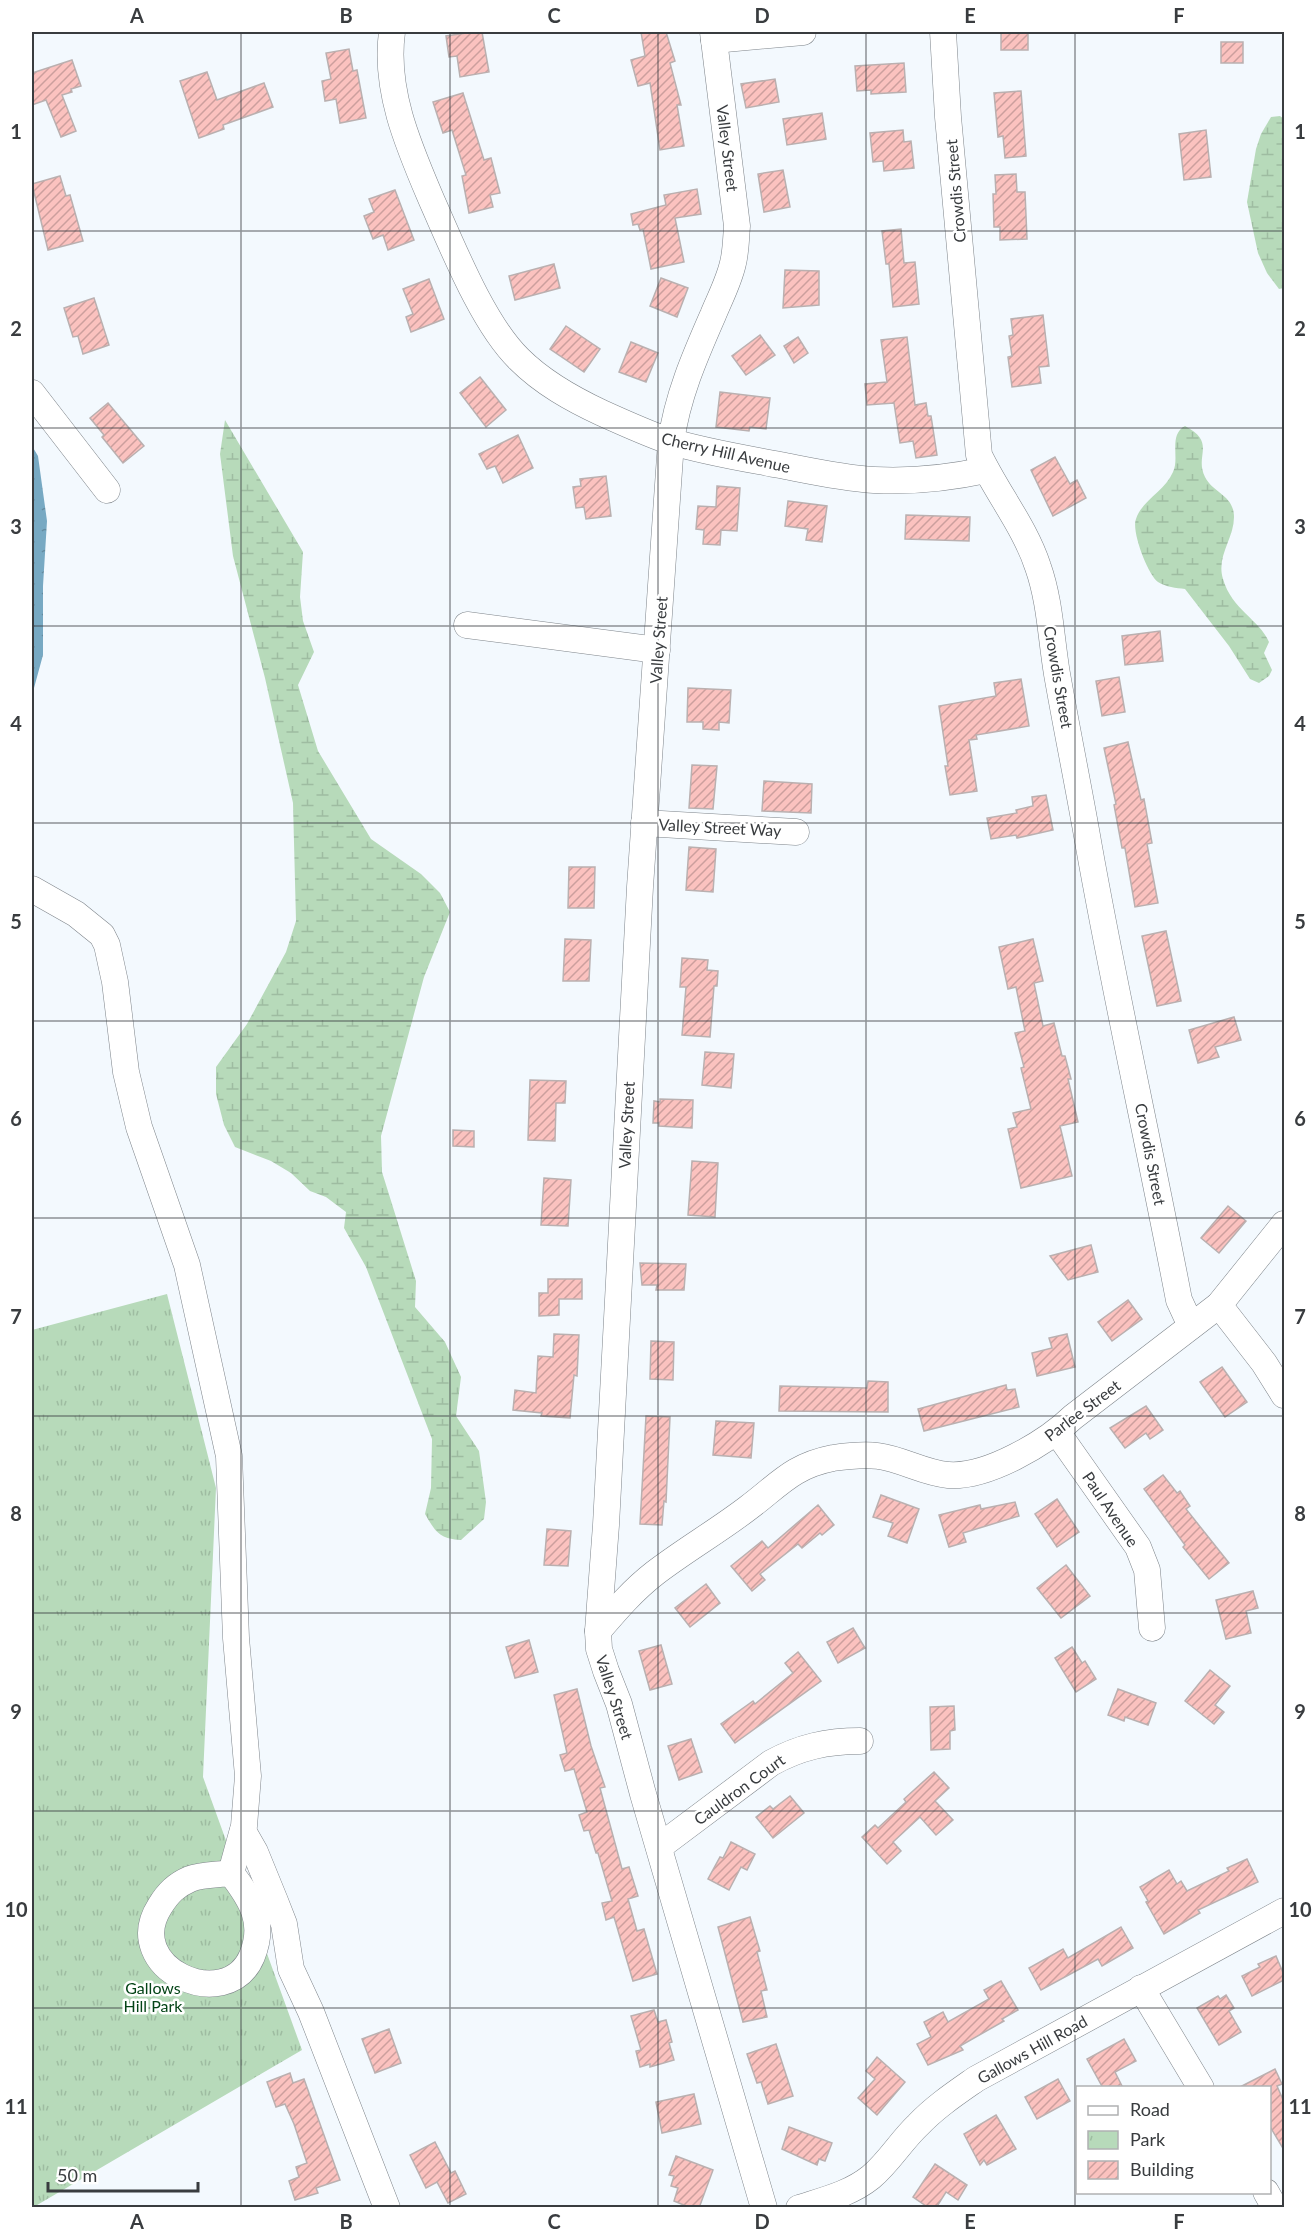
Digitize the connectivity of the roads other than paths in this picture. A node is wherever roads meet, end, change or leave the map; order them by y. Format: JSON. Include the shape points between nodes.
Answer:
{"nodes":[{"id":1,"x":392,"y":32,"type":"edge"},
{"id":2,"x":803,"y":32,"type":"edge"},
{"id":3,"x":944,"y":32,"type":"edge"},
{"id":4,"x":714,"y":36,"type":"edge"},
{"id":5,"x":32,"y":393,"type":"edge"},
{"id":6,"x":671,"y":442,"type":"junction"},
{"id":7,"x":986,"y":470,"type":"junction"},
{"id":8,"x":107,"y":490,"type":"dead end"},
{"id":9,"x":467,"y":625,"type":"dead end"},
{"id":10,"x":657,"y":650,"type":"junction"},
{"id":11,"x":644,"y":823,"type":"junction"},
{"id":12,"x":796,"y":832,"type":"dead end"},
{"id":13,"x":32,"y":889,"type":"edge"},
{"id":14,"x":1284,"y":1224,"type":"edge"},
{"id":15,"x":1219,"y":1305,"type":"junction"},
{"id":16,"x":1191,"y":1326,"type":"junction"},
{"id":17,"x":1284,"y":1395,"type":"edge"},
{"id":18,"x":1058,"y":1432,"type":"junction"},
{"id":19,"x":1152,"y":1628,"type":"dead end"},
{"id":20,"x":598,"y":1631,"type":"junction"},
{"id":21,"x":860,"y":1741,"type":"dead end"},
{"id":22,"x":243,"y":1832,"type":"junction"},
{"id":23,"x":659,"y":1847,"type":"junction"},
{"id":24,"x":231,"y":1872,"type":"junction"},
{"id":25,"x":1284,"y":1911,"type":"edge"},
{"id":26,"x":1141,"y":1988,"type":"junction"},
{"id":27,"x":1200,"y":2086,"type":"edge"},
{"id":28,"x":1267,"y":2194,"type":"edge"},
{"id":29,"x":387,"y":2208,"type":"edge"},
{"id":30,"x":764,"y":2208,"type":"edge"},
{"id":31,"x":799,"y":2208,"type":"edge"},
{"id":32,"x":1275,"y":2208,"type":"edge"}],
"edges":[{"from":1,"to":6,"type":"street","name":"Cherry Hill Avenue","via":[[390,68],[399,117],[441,221],[494,327],[538,378],[589,407]]},
{"from":2,"to":4,"type":"street"},
{"from":3,"to":7,"type":"street","name":"Crowdis Street","via":[[976,425],[979,455]]},
{"from":4,"to":6,"type":"street","name":"Valley Street","via":[[736,216],[736,245],[727,283],[680,398]]},
{"from":5,"to":8,"type":"street"},
{"from":6,"to":7,"type":"street","name":"Cherry Hill Avenue","via":[[874,480],[936,479]]},
{"from":6,"to":10,"type":"street","name":"Valley Street"},
{"from":7,"to":16,"type":"street","name":"Crowdis Street","via":[[1026,539],[1044,587],[1107,948],[1179,1300]]},
{"from":9,"to":10,"type":"street"},
{"from":10,"to":11,"type":"street","name":"Valley Street"},
{"from":11,"to":12,"type":"street","name":"Valley Street Way"},
{"from":11,"to":20,"type":"street","name":"Valley Street"},
{"from":13,"to":22,"type":"street","via":[[75,914],[102,935],[107,945],[126,1072],[139,1127],[187,1265],[200,1322],[229,1456],[236,1638],[248,1776]]},
{"from":14,"to":15,"type":"street","name":"Parlee Street"},
{"from":15,"to":16,"type":"street","name":"Parlee Street"},
{"from":15,"to":17,"type":"street"},
{"from":16,"to":18,"type":"street","name":"Parlee Street"},
{"from":18,"to":19,"type":"street","name":"Paul Avenue","via":[[1138,1547],[1147,1570]]},
{"from":18,"to":20,"type":"street","name":"Parlee Street","via":[[1009,1459],[964,1474],[948,1475],[878,1456],[858,1455],[831,1458],[789,1474],[749,1508],[655,1573],[626,1598]]},
{"from":20,"to":23,"type":"street","name":"Valley Street","via":[[599,1649],[620,1704]]},
{"from":21,"to":23,"type":"street","name":"Cauldron Court","via":[[820,1744],[786,1755]]},
{"from":22,"to":24,"type":"street"},
{"from":22,"to":29,"type":"street","via":[[284,1924],[291,1969]]},
{"from":23,"to":30,"type":"street","name":"Valley Street"},
{"from":24,"to":24,"type":"street","via":[[193,1878],[174,1888],[153,1920],[152,1938],[159,1958],[180,1977],[216,1984],[241,1972],[249,1962],[259,1931],[256,1914]]},
{"from":25,"to":26,"type":"street","name":"Gallows Hill Road"},
{"from":26,"to":27,"type":"street"},
{"from":26,"to":31,"type":"street","name":"Gallows Hill Road","via":[[976,2079],[923,2120],[871,2177],[838,2195]]},
{"from":28,"to":32,"type":"street"}]}
